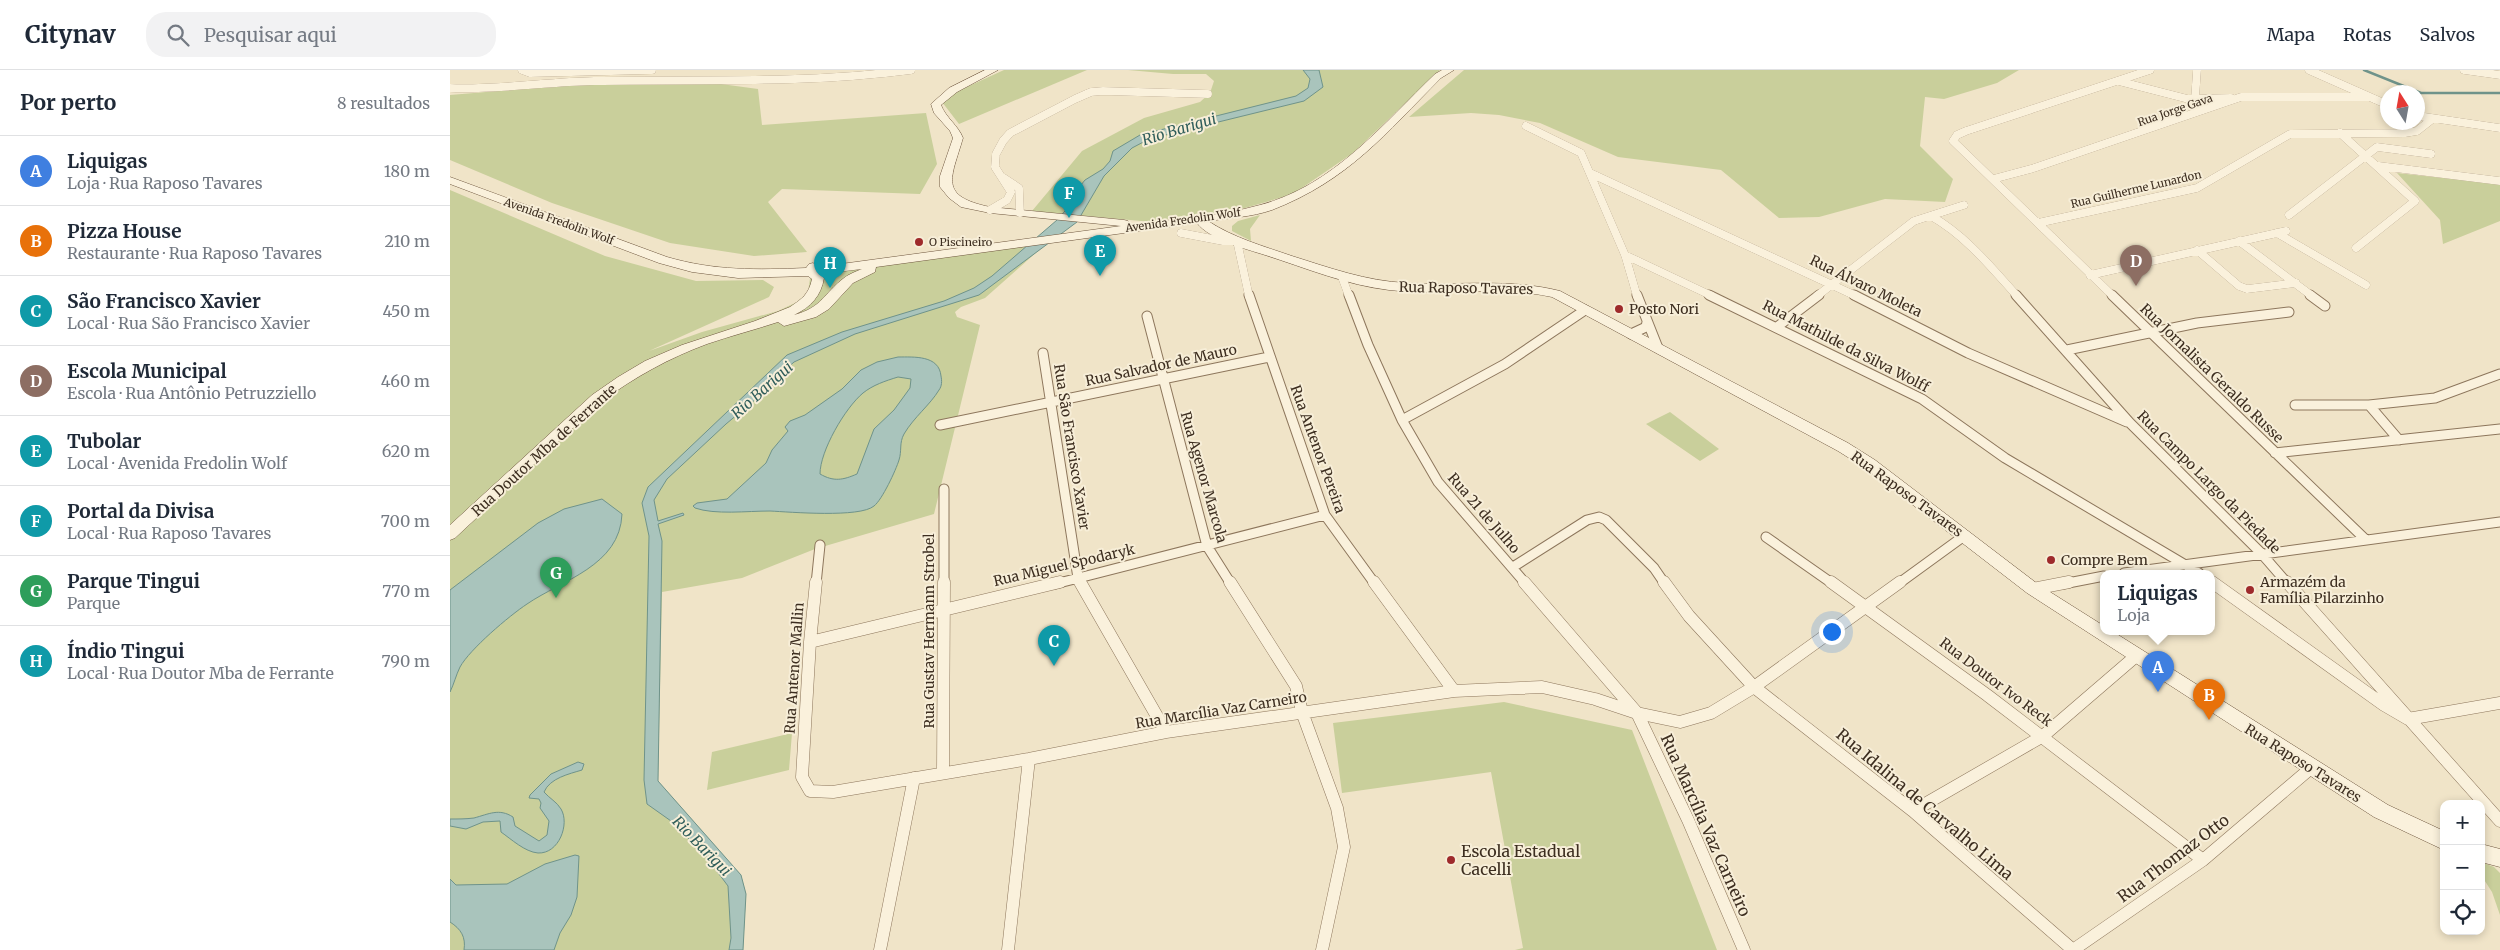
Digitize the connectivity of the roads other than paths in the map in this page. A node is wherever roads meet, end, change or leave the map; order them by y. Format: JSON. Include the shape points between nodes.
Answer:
{"nodes":[{"id":1,"x":522,"y":70,"type":"edge"},
{"id":2,"x":652,"y":70,"type":"edge"},
{"id":3,"x":911,"y":70,"type":"edge"},
{"id":4,"x":993,"y":70,"type":"edge"},
{"id":5,"x":1449,"y":70,"type":"edge"},
{"id":6,"x":2147,"y":70,"type":"edge"},
{"id":7,"x":2197,"y":70,"type":"edge"},
{"id":8,"x":2309,"y":70,"type":"edge"},
{"id":9,"x":2464,"y":70,"type":"edge"},
{"id":10,"x":638,"y":71,"type":"edge"},
{"id":11,"x":2500,"y":74,"type":"edge"},
{"id":12,"x":630,"y":80,"type":"junction"},
{"id":13,"x":2118,"y":80,"type":"junction"},
{"id":14,"x":450,"y":88,"type":"edge"},
{"id":15,"x":1208,"y":94,"type":"dead end"},
{"id":16,"x":2369,"y":97,"type":"junction"},
{"id":17,"x":2241,"y":98,"type":"junction"},
{"id":18,"x":2195,"y":99,"type":"junction"},
{"id":19,"x":2380,"y":102,"type":"edge"},
{"id":20,"x":2425,"y":118,"type":"edge"},
{"id":21,"x":2431,"y":120,"type":"junction"},
{"id":22,"x":1526,"y":126,"type":"dead end"},
{"id":23,"x":2500,"y":128,"type":"edge"},
{"id":24,"x":2340,"y":133,"type":"junction"},
{"id":25,"x":2431,"y":154,"type":"dead end"},
{"id":26,"x":2366,"y":155,"type":"junction"},
{"id":27,"x":2379,"y":166,"type":"junction"},
{"id":28,"x":1590,"y":173,"type":"junction"},
{"id":29,"x":1003,"y":177,"type":"junction"},
{"id":30,"x":1993,"y":179,"type":"junction"},
{"id":31,"x":450,"y":180,"type":"edge"},
{"id":32,"x":2500,"y":181,"type":"edge"},
{"id":33,"x":1005,"y":202,"type":"junction"},
{"id":34,"x":1964,"y":205,"type":"dead end"},
{"id":35,"x":1020,"y":208,"type":"junction"},
{"id":36,"x":990,"y":210,"type":"junction"},
{"id":37,"x":2290,"y":214,"type":"dead end"},
{"id":38,"x":1930,"y":216,"type":"junction"},
{"id":39,"x":1086,"y":220,"type":"junction"},
{"id":40,"x":1210,"y":220,"type":"junction"},
{"id":41,"x":2038,"y":223,"type":"junction"},
{"id":42,"x":1148,"y":225,"type":"junction"},
{"id":43,"x":2286,"y":231,"type":"dead end"},
{"id":44,"x":1096,"y":233,"type":"junction"},
{"id":45,"x":1181,"y":233,"type":"dead end"},
{"id":46,"x":2277,"y":233,"type":"junction"},
{"id":47,"x":1232,"y":239,"type":"junction"},
{"id":48,"x":2239,"y":241,"type":"junction"},
{"id":49,"x":2356,"y":248,"type":"dead end"},
{"id":50,"x":2197,"y":250,"type":"junction"},
{"id":51,"x":1625,"y":255,"type":"junction"},
{"id":52,"x":880,"y":260,"type":"junction"},
{"id":53,"x":816,"y":271,"type":"junction"},
{"id":54,"x":2090,"y":274,"type":"junction"},
{"id":55,"x":854,"y":277,"type":"junction"},
{"id":56,"x":1342,"y":277,"type":"junction"},
{"id":57,"x":2296,"y":283,"type":"junction"},
{"id":58,"x":1833,"y":284,"type":"junction"},
{"id":59,"x":2366,"y":285,"type":"dead end"},
{"id":60,"x":2325,"y":306,"type":"dead end"},
{"id":61,"x":1585,"y":310,"type":"junction"},
{"id":62,"x":2289,"y":312,"type":"dead end"},
{"id":63,"x":1147,"y":316,"type":"dead end"},
{"id":64,"x":1647,"y":322,"type":"junction"},
{"id":65,"x":1777,"y":327,"type":"junction"},
{"id":66,"x":1631,"y":334,"type":"junction"},
{"id":67,"x":2152,"y":334,"type":"junction"},
{"id":68,"x":696,"y":345,"type":"junction"},
{"id":69,"x":1658,"y":348,"type":"junction"},
{"id":70,"x":2067,"y":350,"type":"junction"},
{"id":71,"x":1043,"y":353,"type":"dead end"},
{"id":72,"x":1269,"y":357,"type":"junction"},
{"id":73,"x":2500,"y":374,"type":"edge"},
{"id":74,"x":1162,"y":378,"type":"junction"},
{"id":75,"x":1052,"y":402,"type":"junction"},
{"id":76,"x":2295,"y":405,"type":"dead end"},
{"id":77,"x":2369,"y":406,"type":"junction"},
{"id":78,"x":1402,"y":420,"type":"junction"},
{"id":79,"x":2130,"y":423,"type":"junction"},
{"id":80,"x":940,"y":425,"type":"dead end"},
{"id":81,"x":2500,"y":429,"type":"edge"},
{"id":82,"x":2399,"y":440,"type":"junction"},
{"id":83,"x":2276,"y":453,"type":"junction"},
{"id":84,"x":944,"y":489,"type":"dead end"},
{"id":85,"x":1325,"y":515,"type":"junction"},
{"id":86,"x":2500,"y":522,"type":"edge"},
{"id":87,"x":450,"y":534,"type":"edge"},
{"id":88,"x":1964,"y":536,"type":"junction"},
{"id":89,"x":1766,"y":537,"type":"dead end"},
{"id":90,"x":2366,"y":540,"type":"junction"},
{"id":91,"x":820,"y":545,"type":"dead end"},
{"id":92,"x":1207,"y":546,"type":"junction"},
{"id":93,"x":2261,"y":553,"type":"junction"},
{"id":94,"x":2186,"y":564,"type":"junction"},
{"id":95,"x":1513,"y":567,"type":"junction"},
{"id":96,"x":2145,"y":570,"type":"edge"},
{"id":97,"x":2195,"y":570,"type":"edge"},
{"id":98,"x":2100,"y":577,"type":"edge"},
{"id":99,"x":1078,"y":578,"type":"junction"},
{"id":100,"x":2215,"y":584,"type":"edge"},
{"id":101,"x":2033,"y":589,"type":"junction"},
{"id":102,"x":1868,"y":606,"type":"junction"},
{"id":103,"x":944,"y":608,"type":"junction"},
{"id":104,"x":2100,"y":633,"type":"edge"},
{"id":105,"x":2104,"y":635,"type":"edge"},
{"id":106,"x":810,"y":642,"type":"junction"},
{"id":107,"x":2136,"y":656,"type":"junction"},
{"id":108,"x":1754,"y":687,"type":"junction"},
{"id":109,"x":1454,"y":691,"type":"junction"},
{"id":110,"x":2500,"y":703,"type":"edge"},
{"id":111,"x":1302,"y":712,"type":"junction"},
{"id":112,"x":1637,"y":713,"type":"junction"},
{"id":113,"x":2408,"y":719,"type":"junction"},
{"id":114,"x":1166,"y":732,"type":"junction"},
{"id":115,"x":2043,"y":736,"type":"junction"},
{"id":116,"x":1029,"y":759,"type":"junction"},
{"id":117,"x":2311,"y":768,"type":"junction"},
{"id":118,"x":943,"y":773,"type":"junction"},
{"id":119,"x":914,"y":778,"type":"junction"},
{"id":120,"x":810,"y":791,"type":"joint"},
{"id":121,"x":1913,"y":811,"type":"junction"},
{"id":122,"x":2500,"y":821,"type":"edge"},
{"id":123,"x":2440,"y":839,"type":"edge"},
{"id":124,"x":2485,"y":853,"type":"edge"},
{"id":125,"x":2500,"y":858,"type":"edge"},
{"id":126,"x":2203,"y":860,"type":"junction"},
{"id":127,"x":880,"y":950,"type":"edge"},
{"id":128,"x":1008,"y":950,"type":"edge"},
{"id":129,"x":1322,"y":950,"type":"edge"},
{"id":130,"x":1744,"y":950,"type":"edge"},
{"id":131,"x":2073,"y":950,"type":"edge"}],
"edges":[{"from":1,"to":10,"type":"street","via":[[530,73]]},
{"from":2,"to":10,"type":"street"},
{"from":3,"to":12,"type":"street","via":[[846,78]]},
{"from":4,"to":36,"type":"main road","via":[[953,90],[936,104],[958,138],[946,176],[946,187],[965,206]]},
{"from":5,"to":40,"type":"main road","name":"Avenida Fredolin Wolf","via":[[1438,76],[1384,133],[1310,189],[1269,207]]},
{"from":6,"to":13,"type":"street"},
{"from":7,"to":18,"type":"street"},
{"from":8,"to":16,"type":"street"},
{"from":9,"to":11,"type":"street"},
{"from":10,"to":12,"type":"street"},
{"from":12,"to":14,"type":"street"},
{"from":13,"to":18,"type":"street"},
{"from":13,"to":30,"type":"street","name":"Rua Jornalista Geraldo Russe","via":[[1957,135],[1953,141]]},
{"from":15,"to":29,"type":"street","via":[[1091,92],[1010,133],[996,154],[995,167]]},
{"from":16,"to":17,"type":"street","name":"Rua Jorge Gava"},
{"from":16,"to":19,"type":"street"},
{"from":17,"to":18,"type":"street"},
{"from":17,"to":30,"type":"street","name":"Rua Jorge Gava"},
{"from":20,"to":21,"type":"street"},
{"from":21,"to":23,"type":"street"},
{"from":21,"to":24,"type":"street","name":"Rua Guilherme Lunardon","via":[[2417,131],[2405,133]]},
{"from":22,"to":28,"type":"street","via":[[1581,153]]},
{"from":24,"to":26,"type":"street"},
{"from":24,"to":41,"type":"street","name":"Rua Guilherme Lunardon","via":[[2290,134],[2197,188]]},
{"from":25,"to":26,"type":"street","via":[[2380,147]]},
{"from":26,"to":27,"type":"street"},
{"from":26,"to":37,"type":"street"},
{"from":27,"to":32,"type":"street"},
{"from":27,"to":49,"type":"street","via":[[2415,201]]},
{"from":28,"to":51,"type":"street"},
{"from":28,"to":58,"type":"street","name":"Rua Álvaro Moleta"},
{"from":29,"to":33,"type":"street","via":[[1011,192]]},
{"from":29,"to":35,"type":"street","via":[[1019,188]]},
{"from":30,"to":41,"type":"street","name":"Rua Jornalista Geraldo Russe"},
{"from":31,"to":53,"type":"main road","name":"Avenida Fredolin Wolf","via":[[668,261],[699,269]]},
{"from":33,"to":35,"type":"street"},
{"from":33,"to":36,"type":"street"},
{"from":34,"to":38,"type":"street"},
{"from":35,"to":36,"type":"main road"},
{"from":35,"to":39,"type":"main road"},
{"from":38,"to":58,"type":"street","via":[[1914,221]]},
{"from":38,"to":70,"type":"street","name":"Rua Campo Largo da Piedade","via":[[1947,225],[1976,250]]},
{"from":39,"to":42,"type":"main road"},
{"from":39,"to":44,"type":"main road","via":[[1092,222]]},
{"from":40,"to":42,"type":"main road","name":"Avenida Fredolin Wolf"},
{"from":40,"to":44,"type":"main road","name":"Avenida Fredolin Wolf","via":[[1145,230]]},
{"from":40,"to":47,"type":"main road","name":"Rua Raposo Tavares"},
{"from":41,"to":54,"type":"street","name":"Rua Jornalista Geraldo Russe"},
{"from":42,"to":44,"type":"main road","name":"Avenida Fredolin Wolf"},
{"from":43,"to":46,"type":"street"},
{"from":44,"to":52,"type":"main road","name":"Avenida Fredolin Wolf"},
{"from":45,"to":47,"type":"street","name":"Rua Raposo Tavares","via":[[1223,241]]},
{"from":46,"to":48,"type":"street"},
{"from":46,"to":59,"type":"street"},
{"from":47,"to":56,"type":"main road","name":"Rua Raposo Tavares"},
{"from":47,"to":72,"type":"street","name":"Rua Antenor Pereira"},
{"from":48,"to":50,"type":"street"},
{"from":48,"to":57,"type":"street"},
{"from":50,"to":54,"type":"street"},
{"from":50,"to":57,"type":"street","via":[[2239,286],[2247,289]]},
{"from":51,"to":64,"type":"street"},
{"from":51,"to":65,"type":"street","name":"Rua Mathilde da Silva Wolff"},
{"from":52,"to":53,"type":"main road","name":"Avenida Fredolin Wolf"},
{"from":52,"to":55,"type":"main road","name":"Rua Doutor Mba de Ferrante"},
{"from":53,"to":55,"type":"main road","via":[[832,281]]},
{"from":53,"to":68,"type":"main road","name":"Rua Doutor Mba de Ferrante","via":[[815,292],[805,304],[788,314]]},
{"from":54,"to":67,"type":"street","name":"Rua Jornalista Geraldo Russe"},
{"from":55,"to":68,"type":"main road","name":"Rua Doutor Mba de Ferrante","via":[[825,306],[812,314]]},
{"from":56,"to":61,"type":"main road","name":"Rua Raposo Tavares","via":[[1404,288],[1516,286],[1556,294]]},
{"from":56,"to":78,"type":"street","name":"Rua 21 de Julho"},
{"from":57,"to":60,"type":"street"},
{"from":58,"to":65,"type":"street"},
{"from":58,"to":79,"type":"street","name":"Rua Álvaro Moleta","via":[[1968,352]]},
{"from":61,"to":66,"type":"main road","name":"Rua Raposo Tavares"},
{"from":61,"to":78,"type":"street","via":[[1504,364]]},
{"from":62,"to":67,"type":"street","via":[[2197,323]]},
{"from":63,"to":74,"type":"street","name":"Rua Agenor Marcola"},
{"from":64,"to":66,"type":"street","via":[[1646,328]]},
{"from":64,"to":69,"type":"street"},
{"from":65,"to":94,"type":"street","name":"Rua Mathilde da Silva Wolff","via":[[1922,399],[1950,422],[2006,458]]},
{"from":66,"to":69,"type":"main road","name":"Rua Raposo Tavares"},
{"from":67,"to":70,"type":"street"},
{"from":67,"to":83,"type":"street","name":"Rua Jornalista Geraldo Russe"},
{"from":68,"to":87,"type":"main road","name":"Rua Doutor Mba de Ferrante","via":[[647,365],[597,398]]},
{"from":69,"to":88,"type":"main road","name":"Rua Raposo Tavares","via":[[1843,447]]},
{"from":70,"to":79,"type":"street","name":"Rua Campo Largo da Piedade"},
{"from":71,"to":75,"type":"street","name":"Rua São Francisco Xavier"},
{"from":72,"to":74,"type":"street","name":"Rua Salvador de Mauro"},
{"from":72,"to":85,"type":"street","name":"Rua Antenor Pereira"},
{"from":73,"to":77,"type":"street","via":[[2435,398]]},
{"from":74,"to":75,"type":"street","name":"Rua Salvador de Mauro"},
{"from":74,"to":92,"type":"street","name":"Rua Agenor Marcola"},
{"from":75,"to":80,"type":"street","name":"Rua Salvador de Mauro"},
{"from":75,"to":99,"type":"street","name":"Rua São Francisco Xavier"},
{"from":76,"to":77,"type":"street"},
{"from":77,"to":82,"type":"street"},
{"from":78,"to":95,"type":"street","name":"Rua 21 de Julho","via":[[1438,482]]},
{"from":79,"to":93,"type":"street","name":"Rua Campo Largo da Piedade"},
{"from":81,"to":82,"type":"street"},
{"from":82,"to":83,"type":"street"},
{"from":83,"to":90,"type":"street","name":"Rua Jornalista Geraldo Russe"},
{"from":84,"to":103,"type":"street","name":"Rua Gustav Hermann Strobel"},
{"from":85,"to":92,"type":"street","name":"Rua Miguel Spodaryk"},
{"from":85,"to":109,"type":"street","name":"Rua Antenor Pereira"},
{"from":86,"to":90,"type":"street"},
{"from":88,"to":101,"type":"main road","name":"Rua Raposo Tavares"},
{"from":88,"to":102,"type":"street","name":"Rua Marcília Vaz Carneiro"},
{"from":89,"to":102,"type":"street","name":"Rua Doutor Ivo Reck"},
{"from":90,"to":93,"type":"street"},
{"from":91,"to":106,"type":"street","name":"Rua Antenor Mallin"},
{"from":92,"to":99,"type":"street","name":"Rua Miguel Spodaryk"},
{"from":92,"to":111,"type":"street","name":"Rua Agenor Marcola","via":[[1296,686]]},
{"from":93,"to":94,"type":"street"},
{"from":93,"to":113,"type":"street","name":"Rua Campo Largo da Piedade"},
{"from":94,"to":96,"type":"street"},
{"from":94,"to":97,"type":"street","name":"Rua Mathilde da Silva Wolff"},
{"from":95,"to":108,"type":"street","name":"Rua Idalina de Carvalho Lima","via":[[1587,520],[1599,517],[1606,520],[1654,568],[1690,616]]},
{"from":95,"to":112,"type":"street","name":"Rua 21 de Julho"},
{"from":98,"to":101,"type":"street"},
{"from":99,"to":103,"type":"street","name":"Rua Miguel Spodaryk"},
{"from":99,"to":114,"type":"street","name":"Rua São Francisco Xavier"},
{"from":100,"to":113,"type":"street"},
{"from":101,"to":104,"type":"main road","name":"Rua Raposo Tavares"},
{"from":102,"to":108,"type":"street","name":"Rua Marcília Vaz Carneiro"},
{"from":102,"to":115,"type":"street","name":"Rua Doutor Ivo Reck"},
{"from":103,"to":106,"type":"street","name":"Rua Miguel Spodaryk"},
{"from":103,"to":118,"type":"street","name":"Rua Gustav Hermann Strobel"},
{"from":105,"to":107,"type":"main road","name":"Rua Raposo Tavares"},
{"from":106,"to":120,"type":"street","name":"Rua Antenor Mallin","via":[[802,777]]},
{"from":107,"to":115,"type":"street"},
{"from":107,"to":117,"type":"main road","name":"Rua Raposo Tavares"},
{"from":108,"to":112,"type":"street","name":"Rua Marcília Vaz Carneiro","via":[[1711,713],[1680,722]]},
{"from":108,"to":121,"type":"street","name":"Rua Idalina de Carvalho Lima"},
{"from":109,"to":111,"type":"street","name":"Rua Marcília Vaz Carneiro"},
{"from":109,"to":112,"type":"street","name":"Rua Marcília Vaz Carneiro","via":[[1542,687],[1595,698]]},
{"from":110,"to":113,"type":"street"},
{"from":111,"to":114,"type":"street","name":"Rua Marcília Vaz Carneiro"},
{"from":111,"to":129,"type":"street","name":"Rua Agenor Marcola","via":[[1337,808],[1344,847]]},
{"from":112,"to":130,"type":"street","name":"Rua Marcília Vaz Carneiro"},
{"from":113,"to":122,"type":"street","name":"Rua Campo Largo da Piedade"},
{"from":114,"to":116,"type":"street","name":"Rua Marcília Vaz Carneiro"},
{"from":115,"to":121,"type":"street"},
{"from":115,"to":126,"type":"street","name":"Rua Doutor Ivo Reck"},
{"from":116,"to":118,"type":"street","name":"Rua Marcília Vaz Carneiro"},
{"from":116,"to":128,"type":"street"},
{"from":117,"to":123,"type":"main road","name":"Rua Raposo Tavares","via":[[2381,811]]},
{"from":117,"to":126,"type":"street","name":"Rua Thomaz Otto"},
{"from":118,"to":119,"type":"street","name":"Rua Marcília Vaz Carneiro"},
{"from":119,"to":120,"type":"street","name":"Rua Marcília Vaz Carneiro","via":[[833,792]]},
{"from":119,"to":127,"type":"street"},
{"from":121,"to":131,"type":"street","name":"Rua Idalina de Carvalho Lima"},
{"from":124,"to":125,"type":"main road"},
{"from":126,"to":131,"type":"street","name":"Rua Thomaz Otto"}]}
